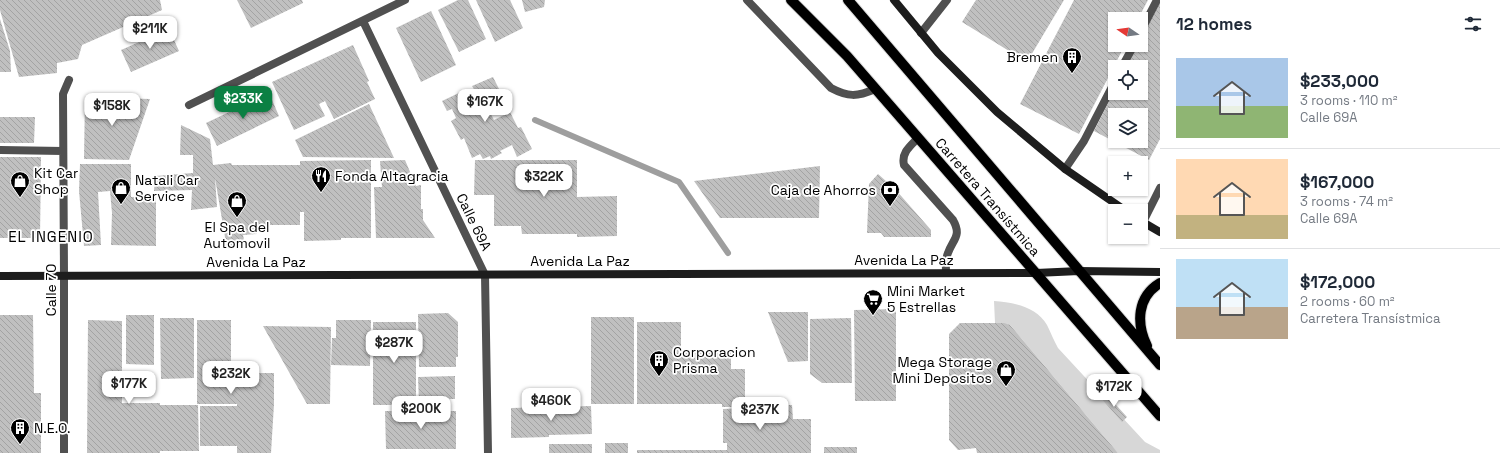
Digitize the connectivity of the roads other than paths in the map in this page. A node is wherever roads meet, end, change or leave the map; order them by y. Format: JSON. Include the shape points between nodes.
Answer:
{"nodes":[{"id":1,"x":405,"y":0,"type":"edge"},
{"id":2,"x":747,"y":0,"type":"edge"},
{"id":3,"x":791,"y":0,"type":"edge"},
{"id":4,"x":848,"y":0,"type":"edge"},
{"id":5,"x":894,"y":0,"type":"edge"},
{"id":6,"x":947,"y":0,"type":"edge"},
{"id":7,"x":1157,"y":0,"type":"edge"},
{"id":8,"x":1148,"y":17,"type":"edge"},
{"id":9,"x":363,"y":20,"type":"junction"},
{"id":10,"x":921,"y":33,"type":"junction"},
{"id":11,"x":69,"y":80,"type":"dead end"},
{"id":12,"x":875,"y":89,"type":"junction"},
{"id":13,"x":1108,"y":95,"type":"edge"},
{"id":14,"x":189,"y":105,"type":"dead end"},
{"id":15,"x":918,"y":138,"type":"junction"},
{"id":16,"x":0,"y":150,"type":"edge"},
{"id":17,"x":63,"y":151,"type":"junction"},
{"id":18,"x":1065,"y":170,"type":"junction"},
{"id":19,"x":1160,"y":188,"type":"edge"},
{"id":20,"x":1116,"y":204,"type":"edge"},
{"id":21,"x":1148,"y":211,"type":"edge"},
{"id":22,"x":1148,"y":225,"type":"edge"},
{"id":23,"x":1160,"y":232,"type":"edge"},
{"id":24,"x":1079,"y":271,"type":"junction"},
{"id":25,"x":1160,"y":272,"type":"edge"},
{"id":26,"x":946,"y":273,"type":"junction"},
{"id":27,"x":1036,"y":273,"type":"junction"},
{"id":28,"x":485,"y":275,"type":"junction"},
{"id":29,"x":0,"y":276,"type":"edge"},
{"id":30,"x":64,"y":276,"type":"junction"},
{"id":31,"x":1160,"y":283,"type":"edge"},
{"id":32,"x":1151,"y":355,"type":"junction"},
{"id":33,"x":1160,"y":365,"type":"edge"},
{"id":34,"x":1160,"y":416,"type":"edge"},
{"id":35,"x":64,"y":453,"type":"edge"},
{"id":36,"x":488,"y":453,"type":"edge"}],
"edges":[{"from":1,"to":9,"type":"street"},
{"from":2,"to":12,"type":"street","via":[[830,88],[841,94],[853,96]]},
{"from":3,"to":12,"type":"main road","name":"Carretera Transístmica"},
{"from":4,"to":24,"type":"main road","name":"Carretera Transístmica"},
{"from":5,"to":10,"type":"main road"},
{"from":6,"to":10,"type":"street"},
{"from":7,"to":8,"type":"street"},
{"from":9,"to":14,"type":"street"},
{"from":9,"to":28,"type":"street","name":"Calle 69A"},
{"from":10,"to":18,"type":"main road","via":[[997,112]]},
{"from":11,"to":17,"type":"street","name":"Calle 70","via":[[63,94]]},
{"from":12,"to":15,"type":"main road","name":"Carretera Transístmica"},
{"from":13,"to":18,"type":"street","via":[[1084,141]]},
{"from":15,"to":26,"type":"street","via":[[905,153],[902,159],[904,165],[957,226],[958,234],[947,255]]},
{"from":15,"to":27,"type":"main road","name":"Carretera Transístmica"},
{"from":16,"to":17,"type":"street"},
{"from":17,"to":30,"type":"street","name":"Calle 70"},
{"from":18,"to":20,"type":"main road"},
{"from":19,"to":21,"type":"street"},
{"from":22,"to":23,"type":"main road"},
{"from":24,"to":25,"type":"main road","name":"Avenida La Paz"},
{"from":24,"to":27,"type":"main road","name":"Avenida La Paz"},
{"from":24,"to":32,"type":"main road","name":"Carretera Transístmica"},
{"from":26,"to":27,"type":"main road","name":"Avenida La Paz"},
{"from":26,"to":28,"type":"main road","name":"Avenida La Paz"},
{"from":27,"to":34,"type":"main road","name":"Carretera Transístmica"},
{"from":28,"to":30,"type":"main road","name":"Avenida La Paz"},
{"from":28,"to":36,"type":"street","name":"Calle 69A"},
{"from":29,"to":30,"type":"main road","name":"Avenida La Paz"},
{"from":30,"to":35,"type":"street","name":"Calle 70"},
{"from":31,"to":32,"type":"main road","via":[[1148,293],[1139,314],[1143,336]]},
{"from":32,"to":33,"type":"main road","name":"Carretera Transístmica"}]}
